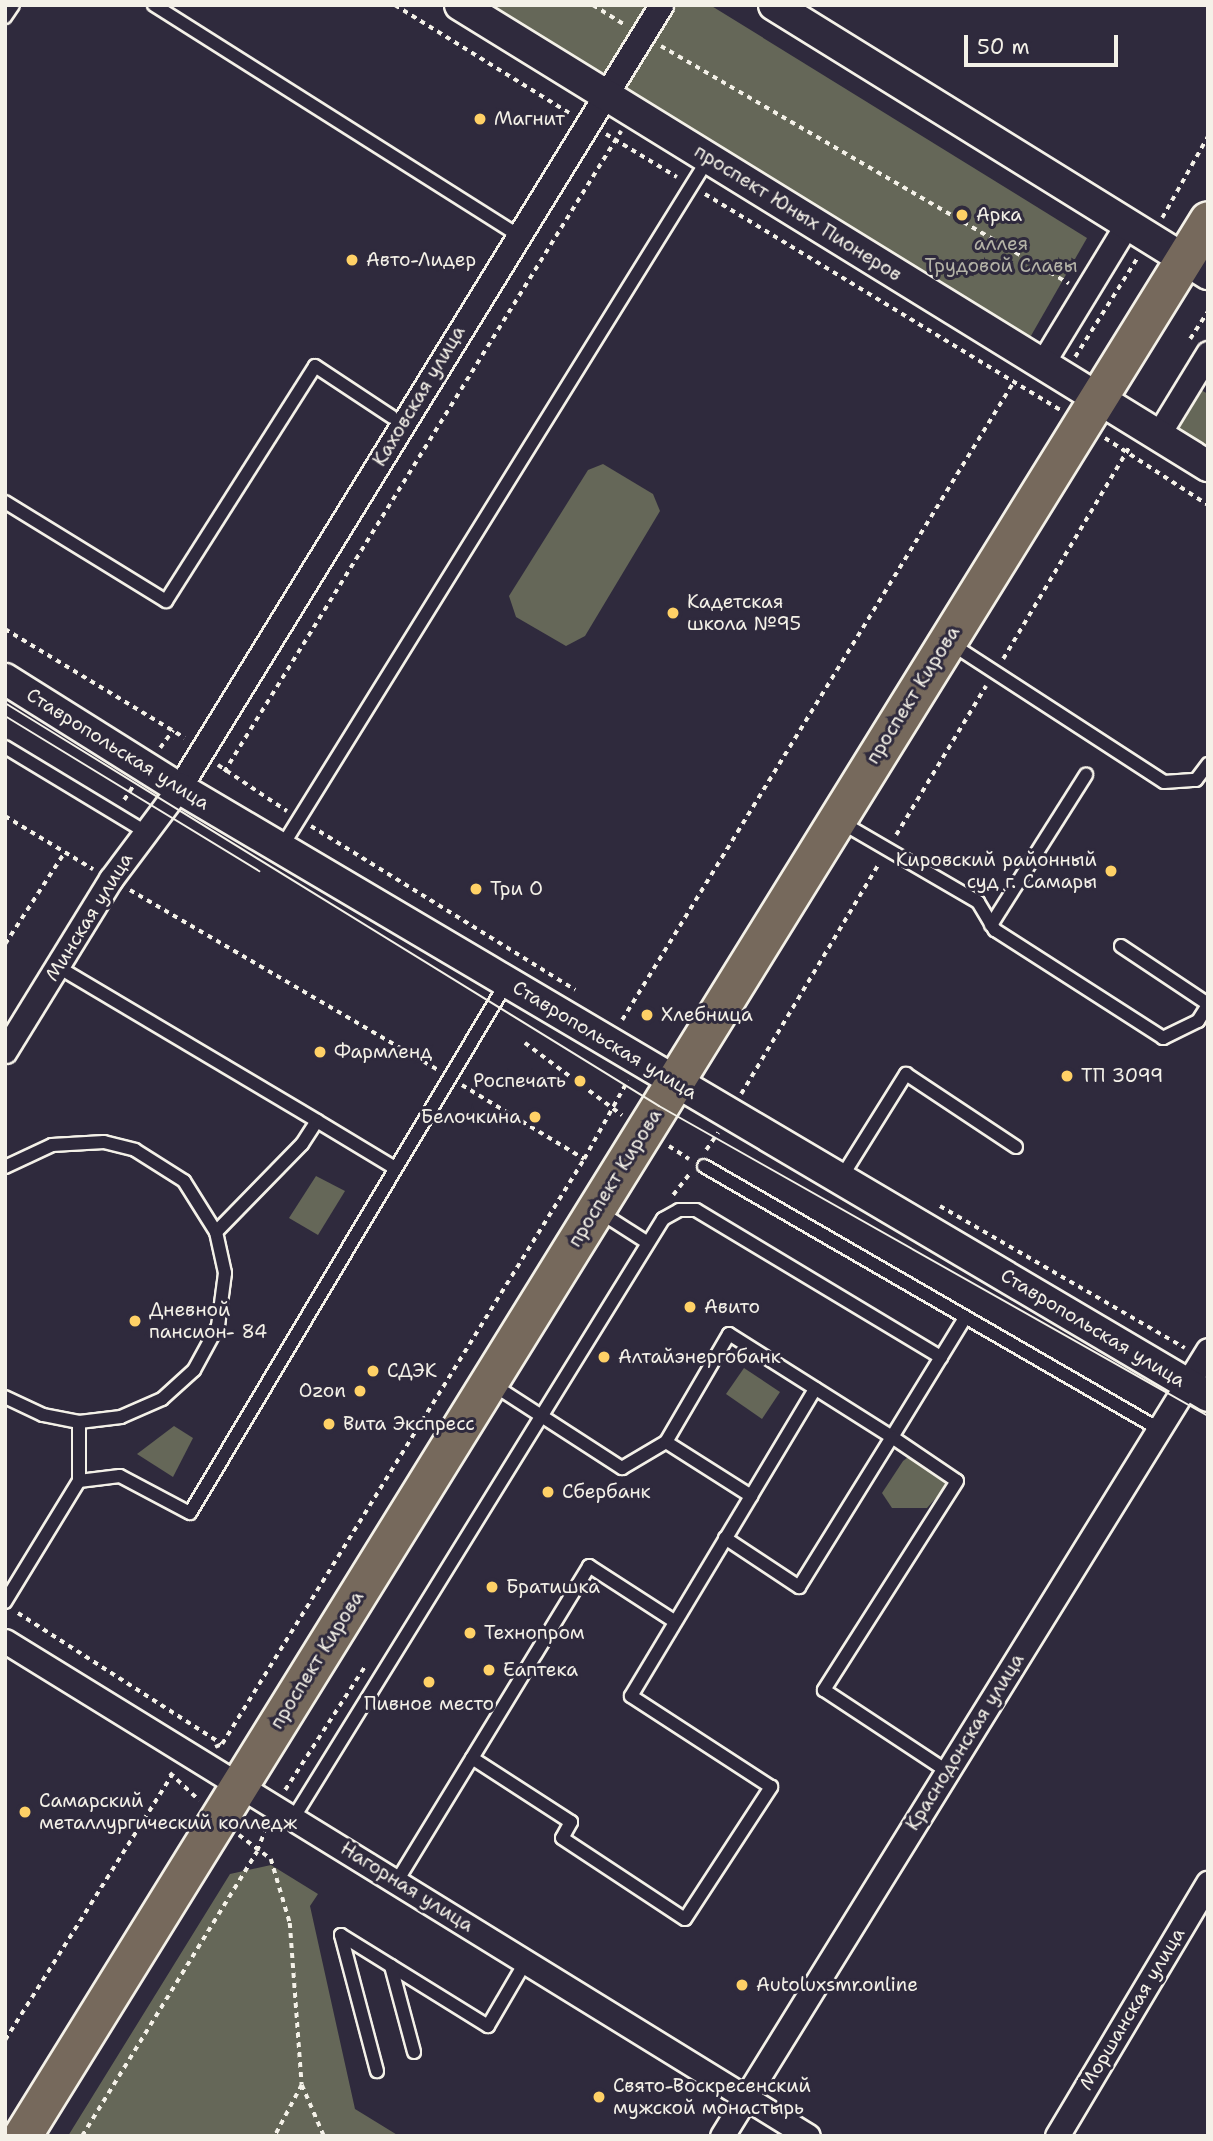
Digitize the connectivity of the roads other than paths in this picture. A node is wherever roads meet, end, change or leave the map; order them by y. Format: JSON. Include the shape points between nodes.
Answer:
{"nodes":[{"id":1,"x":13,"y":5,"type":"edge"},
{"id":2,"x":155,"y":5,"type":"edge"},
{"id":3,"x":460,"y":5,"type":"edge"},
{"id":4,"x":661,"y":5,"type":"edge"},
{"id":5,"x":774,"y":5,"type":"edge"},
{"id":6,"x":5,"y":17,"type":"edge"},
{"id":7,"x":605,"y":94,"type":"junction"},
{"id":8,"x":709,"y":158,"type":"junction"},
{"id":9,"x":1208,"y":220,"type":"edge"},
{"id":10,"x":1138,"y":231,"type":"junction"},
{"id":11,"x":518,"y":236,"type":"junction"},
{"id":12,"x":1196,"y":267,"type":"edge"},
{"id":13,"x":1198,"y":348,"type":"edge"},
{"id":14,"x":1052,"y":370,"type":"junction"},
{"id":15,"x":1090,"y":410,"type":"junction"},
{"id":16,"x":393,"y":417,"type":"dead end"},
{"id":17,"x":1149,"y":429,"type":"junction"},
{"id":18,"x":1208,"y":466,"type":"edge"},
{"id":19,"x":5,"y":502,"type":"edge"},
{"id":20,"x":947,"y":641,"type":"junction"},
{"id":21,"x":5,"y":679,"type":"edge"},
{"id":22,"x":5,"y":747,"type":"edge"},
{"id":23,"x":1208,"y":764,"type":"edge"},
{"id":24,"x":1086,"y":775,"type":"dead end"},
{"id":25,"x":179,"y":788,"type":"junction"},
{"id":26,"x":837,"y":819,"type":"junction"},
{"id":27,"x":145,"y":831,"type":"junction"},
{"id":28,"x":281,"y":848,"type":"junction"},
{"id":29,"x":990,"y":925,"type":"junction"},
{"id":30,"x":1121,"y":946,"type":"dead end"},
{"id":31,"x":58,"y":967,"type":"junction"},
{"id":32,"x":507,"y":981,"type":"junction"},
{"id":33,"x":1208,"y":1005,"type":"edge"},
{"id":34,"x":5,"y":1051,"type":"edge"},
{"id":35,"x":675,"y":1081,"type":"junction"},
{"id":36,"x":317,"y":1121,"type":"junction"},
{"id":37,"x":1016,"y":1147,"type":"dead end"},
{"id":38,"x":700,"y":1165,"type":"road end"},
{"id":39,"x":5,"y":1167,"type":"edge"},
{"id":40,"x":395,"y":1168,"type":"junction"},
{"id":41,"x":841,"y":1178,"type":"junction"},
{"id":42,"x":595,"y":1210,"type":"junction"},
{"id":43,"x":216,"y":1231,"type":"junction"},
{"id":44,"x":648,"y":1243,"type":"junction"},
{"id":45,"x":965,"y":1318,"type":"junction"},
{"id":46,"x":1205,"y":1354,"type":"edge"},
{"id":47,"x":941,"y":1357,"type":"junction"},
{"id":48,"x":489,"y":1382,"type":"junction"},
{"id":49,"x":815,"y":1389,"type":"junction"},
{"id":50,"x":1197,"y":1389,"type":"edge"},
{"id":51,"x":5,"y":1396,"type":"edge"},
{"id":52,"x":542,"y":1416,"type":"junction"},
{"id":53,"x":79,"y":1422,"type":"junction"},
{"id":54,"x":1157,"y":1428,"type":"junction"},
{"id":55,"x":892,"y":1437,"type":"junction"},
{"id":56,"x":666,"y":1442,"type":"junction"},
{"id":57,"x":79,"y":1482,"type":"junction"},
{"id":58,"x":751,"y":1496,"type":"junction"},
{"id":59,"x":725,"y":1538,"type":"junction"},
{"id":60,"x":5,"y":1602,"type":"edge"},
{"id":61,"x":674,"y":1621,"type":"junction"},
{"id":62,"x":5,"y":1641,"type":"edge"},
{"id":63,"x":472,"y":1758,"type":"junction"},
{"id":64,"x":947,"y":1771,"type":"junction"},
{"id":65,"x":240,"y":1784,"type":"junction"},
{"id":66,"x":294,"y":1817,"type":"junction"},
{"id":67,"x":397,"y":1881,"type":"junction"},
{"id":68,"x":1208,"y":1883,"type":"edge"},
{"id":69,"x":526,"y":1961,"type":"junction"},
{"id":70,"x":391,"y":1966,"type":"junction"},
{"id":71,"x":415,"y":2052,"type":"dead end"},
{"id":72,"x":377,"y":2071,"type":"dead end"},
{"id":73,"x":747,"y":2098,"type":"junction"},
{"id":74,"x":22,"y":2136,"type":"edge"},
{"id":75,"x":722,"y":2136,"type":"edge"},
{"id":76,"x":807,"y":2136,"type":"edge"},
{"id":77,"x":1057,"y":2136,"type":"edge"}],
"edges":[{"from":1,"to":6,"type":"lane"},
{"from":2,"to":11,"type":"lane"},
{"from":3,"to":7,"type":"street","name":"проспект Юных Пионеров"},
{"from":4,"to":7,"type":"street","name":"Каховская улица"},
{"from":5,"to":10,"type":"street"},
{"from":7,"to":8,"type":"street","name":"проспект Юных Пионеров"},
{"from":7,"to":11,"type":"street","name":"Каховская улица"},
{"from":8,"to":14,"type":"street","name":"проспект Юных Пионеров"},
{"from":8,"to":28,"type":"lane"},
{"from":9,"to":12,"type":"main road","name":"проспект Кирова"},
{"from":10,"to":12,"type":"street"},
{"from":10,"to":14,"type":"street","via":[[1085,292]]},
{"from":11,"to":25,"type":"street","name":"Каховская улица"},
{"from":12,"to":15,"type":"main road","name":"проспект Кирова"},
{"from":13,"to":17,"type":"street"},
{"from":14,"to":15,"type":"street","name":"проспект Юных Пионеров"},
{"from":15,"to":17,"type":"street","name":"проспект Юных Пионеров"},
{"from":15,"to":20,"type":"main road","name":"проспект Кирова"},
{"from":16,"to":19,"type":"lane","via":[[315,366],[166,601]]},
{"from":17,"to":18,"type":"street","name":"проспект Юных Пионеров"},
{"from":20,"to":23,"type":"lane","via":[[1164,782],[1196,780]]},
{"from":20,"to":26,"type":"main road","name":"проспект Кирова"},
{"from":21,"to":25,"type":"street","name":"Ставропольская улица"},
{"from":22,"to":27,"type":"lane"},
{"from":24,"to":29,"type":"lane"},
{"from":25,"to":27,"type":"street","name":"Минская улица"},
{"from":25,"to":28,"type":"street","name":"Ставропольская улица"},
{"from":26,"to":29,"type":"lane","via":[[978,902]]},
{"from":26,"to":35,"type":"main road","name":"проспект Кирова"},
{"from":27,"to":31,"type":"street","name":"Минская улица"},
{"from":28,"to":32,"type":"street","name":"Ставропольская улица"},
{"from":29,"to":33,"type":"lane","via":[[1163,1038],[1198,1021]]},
{"from":30,"to":33,"type":"lane"},
{"from":31,"to":34,"type":"street","name":"Минская улица"},
{"from":31,"to":36,"type":"lane"},
{"from":32,"to":35,"type":"street","name":"Ставропольская улица"},
{"from":32,"to":40,"type":"lane"},
{"from":35,"to":41,"type":"street","name":"Ставропольская улица"},
{"from":35,"to":42,"type":"main road","name":"проспект Кирова"},
{"from":36,"to":40,"type":"lane"},
{"from":36,"to":43,"type":"lane","via":[[302,1144]]},
{"from":37,"to":41,"type":"lane","via":[[906,1074]]},
{"from":38,"to":45,"type":"lane"},
{"from":39,"to":43,"type":"lane","via":[[52,1145],[104,1142],[135,1150],[184,1181]]},
{"from":40,"to":57,"type":"lane","via":[[190,1513],[120,1476]]},
{"from":41,"to":50,"type":"street","name":"Ставропольская улица"},
{"from":42,"to":44,"type":"lane"},
{"from":42,"to":48,"type":"main road","name":"проспект Кирова"},
{"from":43,"to":53,"type":"lane","via":[[225,1273],[218,1326],[194,1370],[162,1399],[131,1413]]},
{"from":44,"to":47,"type":"lane","via":[[663,1219],[678,1210],[695,1210]]},
{"from":44,"to":52,"type":"lane"},
{"from":45,"to":47,"type":"lane"},
{"from":45,"to":54,"type":"lane"},
{"from":46,"to":50,"type":"street","name":"Краснодонская улица"},
{"from":47,"to":55,"type":"lane"},
{"from":48,"to":52,"type":"lane"},
{"from":48,"to":65,"type":"main road","name":"проспект Кирова"},
{"from":49,"to":55,"type":"lane"},
{"from":49,"to":56,"type":"lane","via":[[729,1334]]},
{"from":49,"to":58,"type":"lane"},
{"from":50,"to":54,"type":"street","name":"Краснодонская улица"},
{"from":51,"to":53,"type":"lane","via":[[43,1415]]},
{"from":52,"to":56,"type":"lane","via":[[622,1468]]},
{"from":52,"to":66,"type":"lane"},
{"from":53,"to":57,"type":"lane"},
{"from":54,"to":64,"type":"street","name":"Краснодонская улица"},
{"from":55,"to":59,"type":"lane","via":[[799,1587]]},
{"from":55,"to":64,"type":"lane","via":[[957,1481],[824,1689]]},
{"from":56,"to":58,"type":"lane"},
{"from":57,"to":60,"type":"lane"},
{"from":58,"to":59,"type":"lane"},
{"from":59,"to":61,"type":"lane"},
{"from":61,"to":63,"type":"lane","via":[[589,1566]]},
{"from":61,"to":63,"type":"lane","via":[[631,1696],[771,1787],[685,1919],[562,1838],[571,1822]]},
{"from":62,"to":65,"type":"street","name":"Нагорная улица"},
{"from":63,"to":67,"type":"lane"},
{"from":64,"to":73,"type":"street","name":"Краснодонская улица"},
{"from":65,"to":66,"type":"street","name":"Нагорная улица"},
{"from":65,"to":74,"type":"main road","name":"проспект Кирова"},
{"from":66,"to":67,"type":"street","name":"Нагорная улица"},
{"from":67,"to":69,"type":"street","name":"Нагорная улица"},
{"from":68,"to":77,"type":"street","name":"Моршанская улица"},
{"from":69,"to":70,"type":"lane","via":[[488,2026]]},
{"from":69,"to":73,"type":"street","name":"Нагорная улица"},
{"from":70,"to":71,"type":"lane"},
{"from":70,"to":72,"type":"lane","via":[[341,1936]]},
{"from":73,"to":75,"type":"street","name":"Краснодонская улица"},
{"from":73,"to":76,"type":"street","name":"Нагорная улица"}]}
